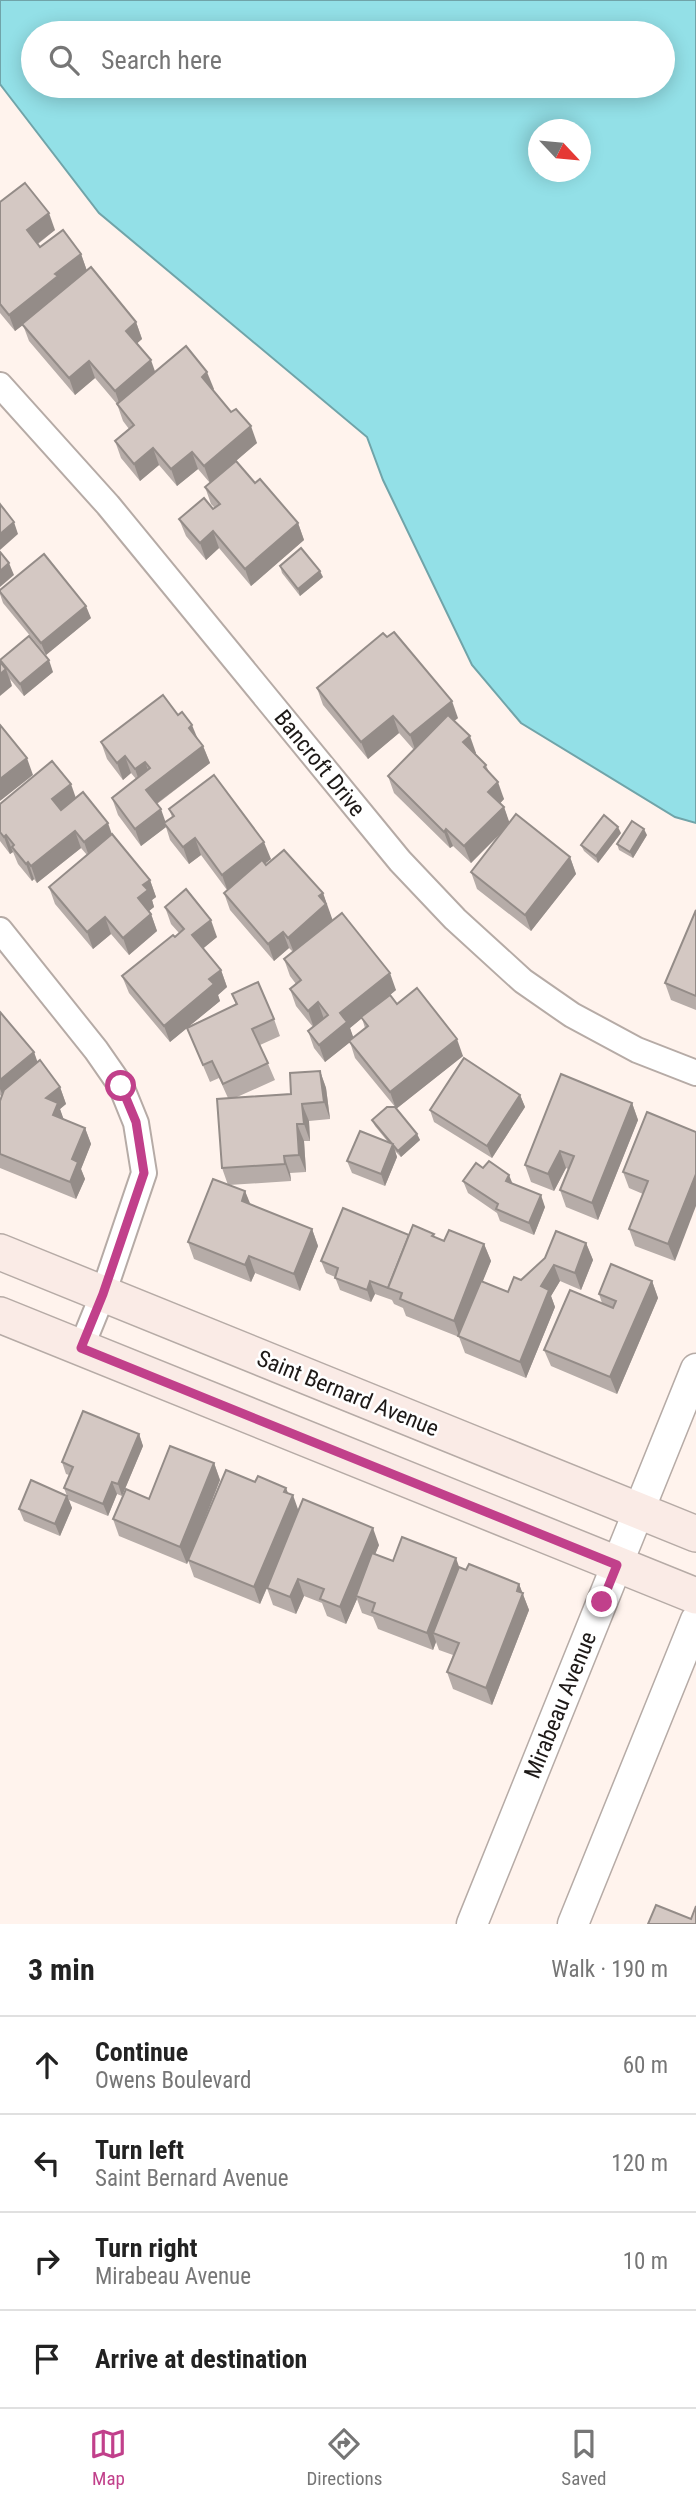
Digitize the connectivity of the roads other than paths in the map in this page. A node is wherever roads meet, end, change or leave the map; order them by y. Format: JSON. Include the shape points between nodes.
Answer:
{"nodes":[{"id":1,"x":0,"y":385,"type":"edge"},
{"id":2,"x":0,"y":930,"type":"edge"},
{"id":3,"x":696,"y":1073,"type":"edge"},
{"id":4,"x":0,"y":1252,"type":"edge"},
{"id":5,"x":103,"y":1294,"type":"junction"},
{"id":6,"x":0,"y":1315,"type":"edge"},
{"id":7,"x":81,"y":1348,"type":"junction"},
{"id":8,"x":696,"y":1370,"type":"edge"},
{"id":9,"x":639,"y":1511,"type":"junction"},
{"id":10,"x":696,"y":1534,"type":"edge"},
{"id":11,"x":617,"y":1565,"type":"junction"},
{"id":12,"x":696,"y":1597,"type":"edge"},
{"id":13,"x":696,"y":1620,"type":"edge"},
{"id":14,"x":472,"y":1924,"type":"edge"},
{"id":15,"x":573,"y":1924,"type":"edge"}],
"edges":[{"from":1,"to":3,"type":"street","name":"Bancroft Drive","via":[[108,505],[400,861],[455,919],[523,981],[572,1015],[638,1050]]},
{"from":2,"to":5,"type":"street","via":[[96,1050],[121,1086],[136,1122],[144,1173]]},
{"from":4,"to":5,"type":"main road","name":"Saint Bernard Avenue"},
{"from":5,"to":7,"type":"street"},
{"from":5,"to":9,"type":"main road","name":"Saint Bernard Avenue"},
{"from":6,"to":7,"type":"main road"},
{"from":7,"to":11,"type":"main road"},
{"from":8,"to":9,"type":"street","name":"Mirabeau Avenue"},
{"from":9,"to":10,"type":"main road","name":"Saint Bernard Avenue"},
{"from":9,"to":11,"type":"street","name":"Mirabeau Avenue"},
{"from":11,"to":12,"type":"main road"},
{"from":11,"to":14,"type":"street","name":"Mirabeau Avenue"},
{"from":13,"to":15,"type":"street"}]}
